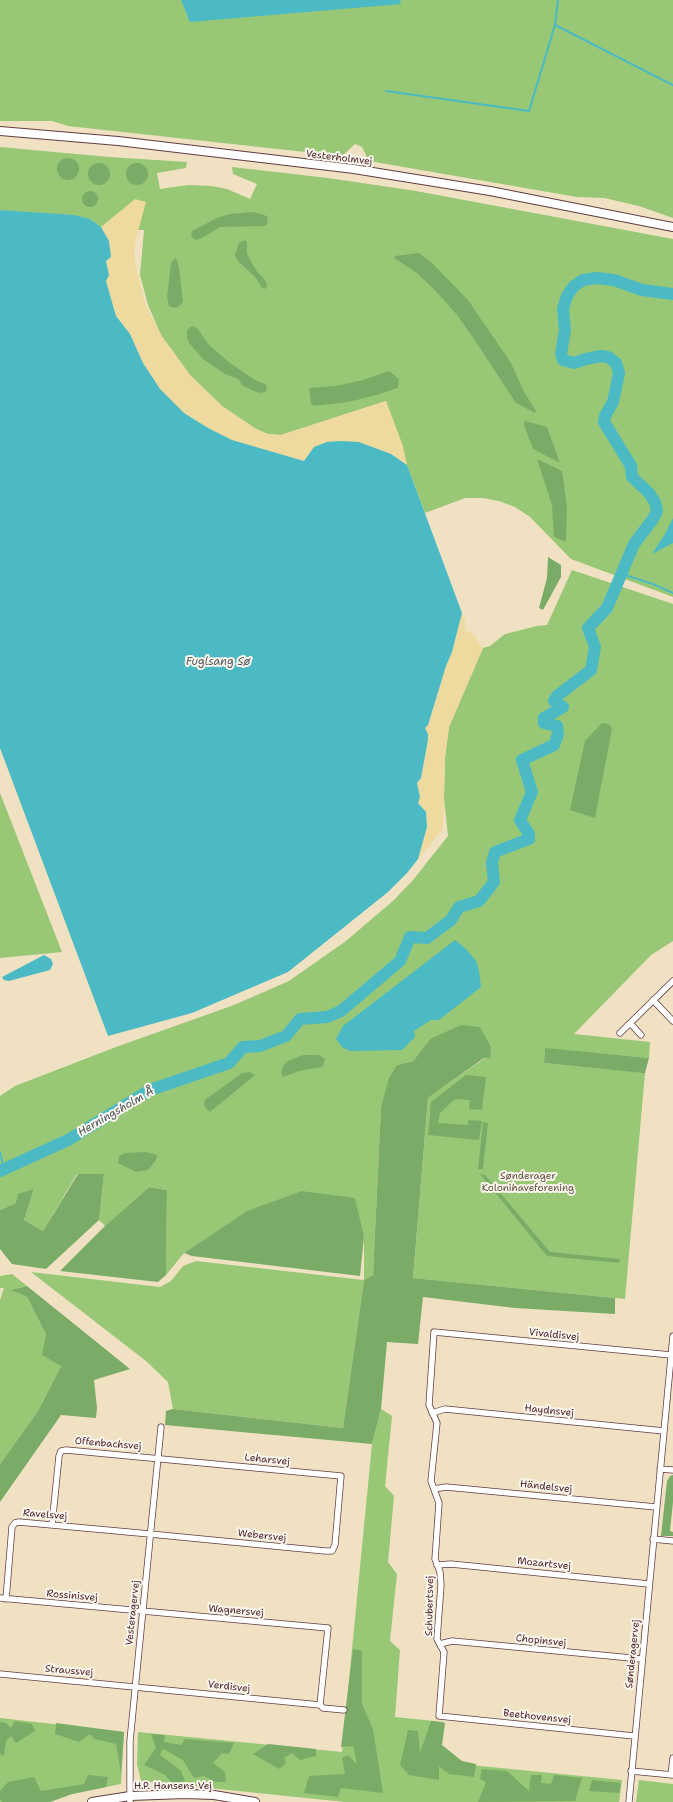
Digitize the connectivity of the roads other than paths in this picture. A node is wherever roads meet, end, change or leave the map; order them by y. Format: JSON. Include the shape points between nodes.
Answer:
{"nodes":[{"id":1,"x":0,"y":131,"type":"edge"},
{"id":2,"x":673,"y":227,"type":"edge"},
{"id":3,"x":673,"y":981,"type":"edge"},
{"id":4,"x":653,"y":1000,"type":"junction"},
{"id":5,"x":673,"y":1021,"type":"edge"},
{"id":6,"x":630,"y":1023,"type":"junction"},
{"id":7,"x":620,"y":1033,"type":"dead end"},
{"id":8,"x":641,"y":1035,"type":"dead end"},
{"id":9,"x":434,"y":1332,"type":"joint"},
{"id":10,"x":673,"y":1336,"type":"edge"},
{"id":11,"x":671,"y":1355,"type":"junction"},
{"id":12,"x":670,"y":1392,"type":"edge"},
{"id":13,"x":432,"y":1413,"type":"junction"},
{"id":14,"x":161,"y":1427,"type":"dead end"},
{"id":15,"x":664,"y":1431,"type":"junction"},
{"id":16,"x":158,"y":1458,"type":"junction"},
{"id":17,"x":660,"y":1469,"type":"junction"},
{"id":18,"x":673,"y":1470,"type":"edge"},
{"id":19,"x":434,"y":1489,"type":"junction"},
{"id":20,"x":656,"y":1507,"type":"junction"},
{"id":21,"x":337,"y":1511,"type":"joint"},
{"id":22,"x":52,"y":1525,"type":"junction"},
{"id":23,"x":150,"y":1534,"type":"junction"},
{"id":24,"x":653,"y":1539,"type":"junction"},
{"id":25,"x":673,"y":1541,"type":"edge"},
{"id":26,"x":437,"y":1565,"type":"junction"},
{"id":27,"x":649,"y":1584,"type":"junction"},
{"id":28,"x":3,"y":1598,"type":"edge"},
{"id":29,"x":143,"y":1611,"type":"junction"},
{"id":30,"x":440,"y":1644,"type":"junction"},
{"id":31,"x":642,"y":1659,"type":"junction"},
{"id":32,"x":0,"y":1674,"type":"edge"},
{"id":33,"x":135,"y":1687,"type":"junction"},
{"id":34,"x":320,"y":1706,"type":"junction"},
{"id":35,"x":344,"y":1710,"type":"dead end"},
{"id":36,"x":439,"y":1716,"type":"joint"},
{"id":37,"x":634,"y":1736,"type":"junction"},
{"id":38,"x":673,"y":1758,"type":"edge"},
{"id":39,"x":631,"y":1771,"type":"junction"},
{"id":40,"x":672,"y":1775,"type":"edge"},
{"id":41,"x":130,"y":1799,"type":"edge"},
{"id":42,"x":92,"y":1802,"type":"edge"},
{"id":43,"x":248,"y":1802,"type":"edge"},
{"id":44,"x":255,"y":1802,"type":"edge"},
{"id":45,"x":629,"y":1802,"type":"edge"}],
"edges":[{"from":1,"to":2,"type":"street","name":"Vesterholmvej","via":[[118,141],[354,169],[498,192]]},
{"from":3,"to":4,"type":"street"},
{"from":4,"to":5,"type":"street"},
{"from":4,"to":6,"type":"street"},
{"from":6,"to":7,"type":"street"},
{"from":6,"to":8,"type":"street"},
{"from":9,"to":11,"type":"street","name":"Vivaldisvej"},
{"from":9,"to":13,"type":"street","name":"Schubertsvej","via":[[429,1405]]},
{"from":10,"to":11,"type":"street","name":"Sønderagervej"},
{"from":11,"to":12,"type":"street","name":"Sønderagervej"},
{"from":12,"to":15,"type":"street","name":"Sønderagervej"},
{"from":13,"to":15,"type":"street","name":"Haydnsvej","via":[[445,1409]]},
{"from":13,"to":19,"type":"street","name":"Schubertsvej","via":[[437,1423],[431,1481]]},
{"from":14,"to":16,"type":"street","name":"Vesteragervej"},
{"from":15,"to":17,"type":"street","name":"Sønderagervej"},
{"from":16,"to":21,"type":"street","name":"Leharsvej","via":[[341,1476]]},
{"from":16,"to":22,"type":"street","name":"Offenbachsvej","via":[[61,1451]]},
{"from":16,"to":23,"type":"street","name":"Vesteragervej"},
{"from":17,"to":18,"type":"street"},
{"from":17,"to":20,"type":"street","name":"Sønderagervej"},
{"from":19,"to":20,"type":"street","name":"Händelsvej","via":[[446,1486]]},
{"from":19,"to":26,"type":"street","name":"Schubertsvej","via":[[439,1503],[434,1559]]},
{"from":20,"to":24,"type":"street","name":"Sønderagervej"},
{"from":21,"to":23,"type":"street","name":"Webersvej","via":[[335,1545],[332,1550],[325,1551]]},
{"from":22,"to":23,"type":"street","name":"Ravelsvej"},
{"from":22,"to":28,"type":"street","name":"Ravelsvej","via":[[19,1522],[12,1527]]},
{"from":23,"to":29,"type":"street","name":"Vesteragervej"},
{"from":24,"to":25,"type":"street"},
{"from":24,"to":27,"type":"street","name":"Sønderagervej"},
{"from":26,"to":27,"type":"street","name":"Mozartsvej","via":[[451,1564]]},
{"from":26,"to":30,"type":"street","name":"Schubertsvej","via":[[441,1584],[437,1639]]},
{"from":27,"to":31,"type":"street","name":"Sønderagervej"},
{"from":28,"to":29,"type":"street","name":"Rossinisvej"},
{"from":29,"to":33,"type":"street","name":"Vesteragervej"},
{"from":29,"to":34,"type":"street","name":"Wagnersvej","via":[[328,1628]]},
{"from":30,"to":31,"type":"street","name":"Chopinsvej","via":[[452,1641]]},
{"from":30,"to":36,"type":"street","name":"Schubertsvej","via":[[444,1652]]},
{"from":31,"to":37,"type":"street","name":"Sønderagervej"},
{"from":32,"to":33,"type":"street","name":"Straussvej"},
{"from":33,"to":34,"type":"street","name":"Verdisvej"},
{"from":33,"to":41,"type":"street","name":"Vesteragervej","via":[[130,1741]]},
{"from":34,"to":35,"type":"street","name":"Verdisvej"},
{"from":36,"to":37,"type":"street","name":"Beethovensvej"},
{"from":37,"to":39,"type":"street","name":"Sønderagervej"},
{"from":38,"to":40,"type":"street"},
{"from":39,"to":40,"type":"street"},
{"from":39,"to":45,"type":"street","name":"Sønderagervej"},
{"from":41,"to":42,"type":"street","name":"H.P. Hansens Vej"},
{"from":41,"to":44,"type":"street","name":"H.P. Hansens Vej","via":[[185,1794],[214,1795]]},
{"from":43,"to":44,"type":"street","name":"H.P. Hansens Vej"}]}
